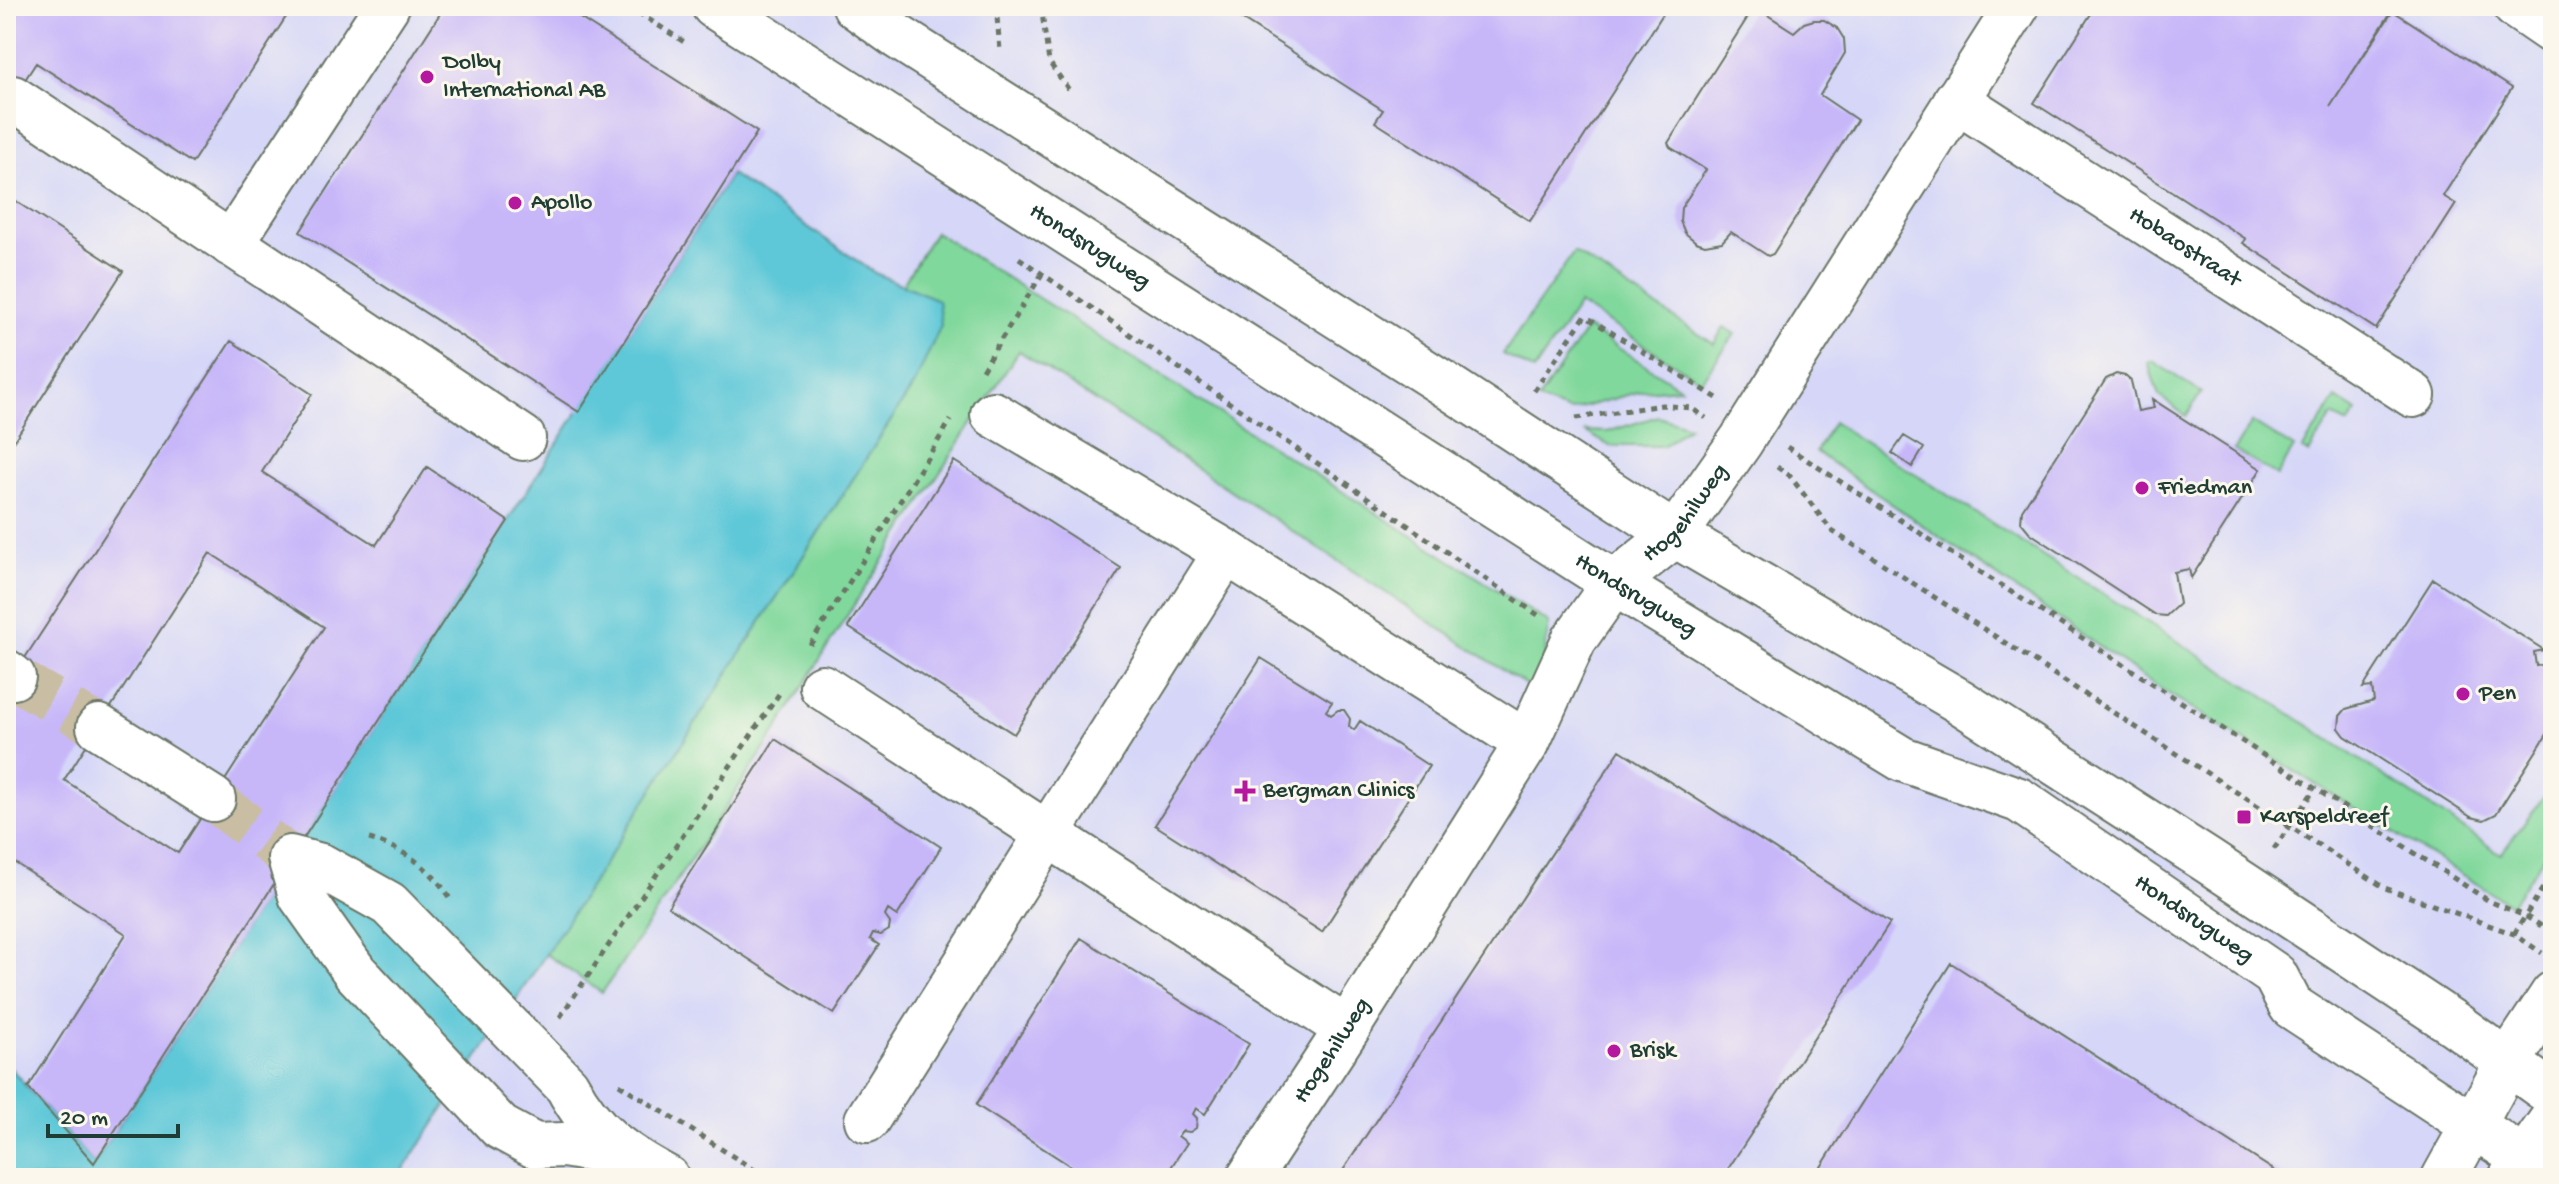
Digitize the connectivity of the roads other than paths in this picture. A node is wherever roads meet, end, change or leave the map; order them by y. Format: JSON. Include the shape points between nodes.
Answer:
{"nodes":[{"id":1,"x":363,"y":6,"type":"edge"},
{"id":2,"x":387,"y":6,"type":"edge"},
{"id":3,"x":714,"y":6,"type":"edge"},
{"id":4,"x":855,"y":6,"type":"edge"},
{"id":5,"x":2017,"y":6,"type":"edge"},
{"id":6,"x":2515,"y":6,"type":"edge"},
{"id":7,"x":2553,"y":32,"type":"edge"},
{"id":8,"x":13,"y":98,"type":"dead end"},
{"id":9,"x":1956,"y":100,"type":"junction"},
{"id":10,"x":279,"y":129,"type":"dead end"},
{"id":11,"x":231,"y":244,"type":"junction"},
{"id":12,"x":2413,"y":395,"type":"dead end"},
{"id":13,"x":993,"y":414,"type":"dead end"},
{"id":14,"x":523,"y":438,"type":"dead end"},
{"id":15,"x":1675,"y":535,"type":"junction"},
{"id":16,"x":1226,"y":552,"type":"junction"},
{"id":17,"x":1614,"y":583,"type":"junction"},
{"id":18,"x":822,"y":687,"type":"dead end"},
{"id":19,"x":99,"y":727,"type":"tunnel mouth"},
{"id":20,"x":1527,"y":743,"type":"junction"},
{"id":21,"x":213,"y":799,"type":"tunnel mouth"},
{"id":22,"x":1048,"y":833,"type":"junction"},
{"id":23,"x":345,"y":909,"type":"dead end"},
{"id":24,"x":2553,"y":994,"type":"edge"},
{"id":25,"x":1347,"y":1029,"type":"junction"},
{"id":26,"x":2508,"y":1062,"type":"junction"},
{"id":27,"x":492,"y":1065,"type":"junction"},
{"id":28,"x":2553,"y":1095,"type":"edge"},
{"id":29,"x":2553,"y":1118,"type":"edge"},
{"id":30,"x":867,"y":1120,"type":"dead end"},
{"id":31,"x":2474,"y":1128,"type":"junction"},
{"id":32,"x":573,"y":1129,"type":"junction"},
{"id":33,"x":2529,"y":1172,"type":"edge"},
{"id":34,"x":667,"y":1178,"type":"edge"},
{"id":35,"x":1249,"y":1178,"type":"edge"},
{"id":36,"x":2444,"y":1178,"type":"edge"}],
"edges":[{"from":1,"to":10,"type":"street"},
{"from":2,"to":11,"type":"street"},
{"from":3,"to":17,"type":"street","name":"Hondsrugweg"},
{"from":4,"to":15,"type":"street"},
{"from":5,"to":9,"type":"street","name":"Hogehilweg"},
{"from":6,"to":7,"type":"street"},
{"from":8,"to":11,"type":"street"},
{"from":9,"to":12,"type":"street","name":"Hobaostraat"},
{"from":9,"to":15,"type":"street","name":"Hogehilweg","via":[[1747,431]]},
{"from":11,"to":14,"type":"street"},
{"from":13,"to":16,"type":"street"},
{"from":15,"to":17,"type":"street","name":"Hogehilweg"},
{"from":15,"to":26,"type":"street","via":[[1959,701]]},
{"from":16,"to":20,"type":"street"},
{"from":16,"to":22,"type":"street"},
{"from":17,"to":20,"type":"street","name":"Hogehilweg","via":[[1574,640]]},
{"from":17,"to":31,"type":"street","name":"Hondsrugweg","via":[[1902,759],[2019,800],[2275,975],[2291,1006]]},
{"from":18,"to":22,"type":"street"},
{"from":19,"to":21,"type":"street"},
{"from":20,"to":25,"type":"street","name":"Hogehilweg"},
{"from":22,"to":25,"type":"street"},
{"from":22,"to":30,"type":"street"},
{"from":23,"to":27,"type":"street","via":[[386,935]]},
{"from":24,"to":26,"type":"street"},
{"from":25,"to":35,"type":"street","name":"Hogehilweg"},
{"from":26,"to":28,"type":"street"},
{"from":26,"to":31,"type":"street"},
{"from":27,"to":27,"type":"street","via":[[389,904],[321,866],[290,858],[301,896],[355,972]]},
{"from":27,"to":32,"type":"street","via":[[567,1086]]},
{"from":27,"to":32,"type":"street","via":[[500,1127],[535,1146]]},
{"from":29,"to":33,"type":"street"},
{"from":31,"to":33,"type":"street","name":"Hondsrugweg"},
{"from":31,"to":36,"type":"street"},
{"from":32,"to":34,"type":"street"}]}
